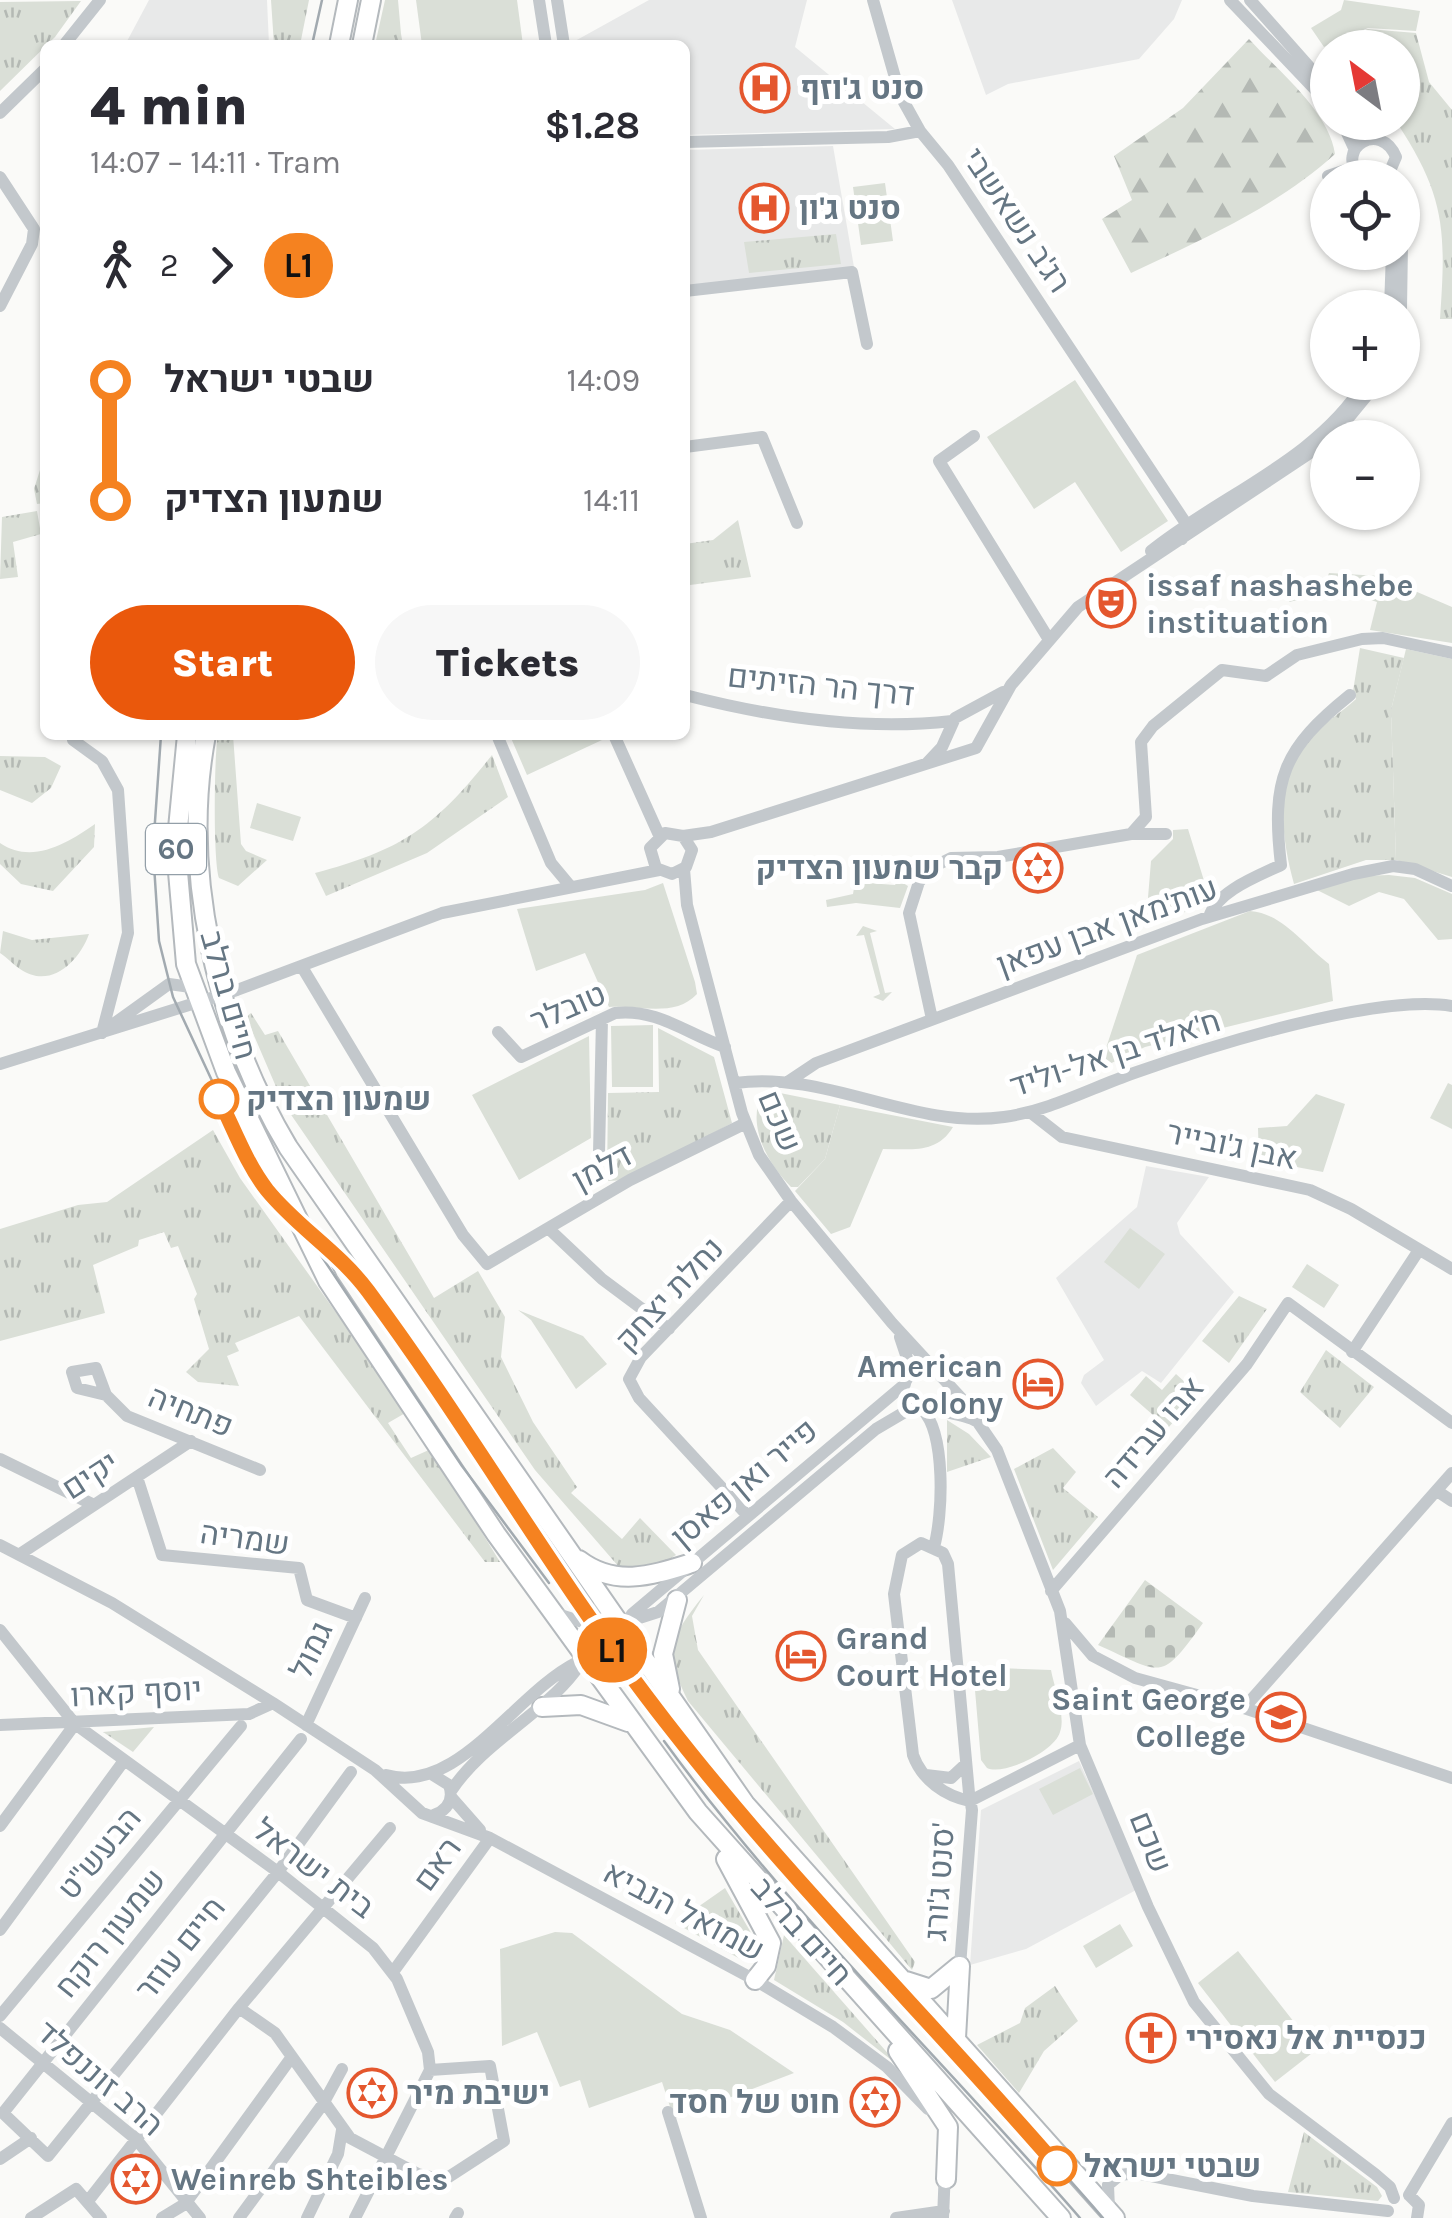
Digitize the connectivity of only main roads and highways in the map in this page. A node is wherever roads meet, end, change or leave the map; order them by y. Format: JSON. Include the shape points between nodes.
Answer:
{"nodes":[{"id":1,"x":348,"y":0,"type":"edge"},
{"id":2,"x":372,"y":0,"type":"edge"},
{"id":3,"x":340,"y":40,"type":"edge"},
{"id":4,"x":363,"y":40,"type":"edge"},
{"id":5,"x":186,"y":740,"type":"edge"},
{"id":6,"x":206,"y":740,"type":"edge"},
{"id":7,"x":186,"y":964,"type":"junction"},
{"id":8,"x":211,"y":998,"type":"junction"},
{"id":9,"x":569,"y":1552,"type":"junction"},
{"id":10,"x":692,"y":1563,"type":"road end"},
{"id":11,"x":677,"y":1600,"type":"road end"},
{"id":12,"x":674,"y":1704,"type":"junction"},
{"id":13,"x":542,"y":1707,"type":"road end"},
{"id":14,"x":630,"y":1723,"type":"junction"},
{"id":15,"x":698,"y":1812,"type":"junction"},
{"id":16,"x":900,"y":1978,"type":"junction"},
{"id":17,"x":755,"y":1980,"type":"road end"},
{"id":18,"x":848,"y":1982,"type":"junction"},
{"id":19,"x":956,"y":2038,"type":"junction"},
{"id":20,"x":946,"y":2179,"type":"road end"},
{"id":21,"x":1112,"y":2216,"type":"edge"},
{"id":22,"x":1061,"y":2218,"type":"edge"}],
"edges":[{"from":1,"to":3,"type":"highway"},
{"from":2,"to":4,"type":"highway"},
{"from":5,"to":7,"type":"highway","name":"חיים ברלב","number":"60","via":[[176,838]]},
{"from":6,"to":8,"type":"highway","name":"חיים ברלב","number":"60","via":[[199,856]]},
{"from":7,"to":8,"type":"highway"},
{"from":7,"to":8,"type":"highway","name":"חיים ברלב","number":"60"},
{"from":8,"to":9,"type":"highway","name":"חיים ברלב","number":"60","via":[[288,1147]]},
{"from":8,"to":14,"type":"highway","name":"חיים ברלב","number":"60","via":[[226,1072],[328,1281]]},
{"from":9,"to":10,"type":"highway","via":[[620,1578]]},
{"from":9,"to":12,"type":"highway","name":"חיים ברלב","number":"60"},
{"from":11,"to":12,"type":"highway","via":[[663,1654]]},
{"from":12,"to":16,"type":"highway","name":"חיים ברלב","number":"60","via":[[777,1843]]},
{"from":13,"to":14,"type":"highway","via":[[580,1705]]},
{"from":14,"to":15,"type":"highway","name":"חיים ברלב","number":"60"},
{"from":15,"to":17,"type":"highway","via":[[768,1933],[771,1955]]},
{"from":15,"to":18,"type":"highway","name":"חיים ברלב","number":"60"},
{"from":16,"to":19,"type":"highway","name":"חיים ברלב","number":"60"},
{"from":16,"to":19,"type":"highway","via":[[931,1989],[960,1966]]},
{"from":18,"to":20,"type":"highway","via":[[940,2110],[949,2136]]},
{"from":18,"to":22,"type":"highway","name":"חיים ברלב","number":"60"},
{"from":19,"to":21,"type":"highway","name":"חיים ברלב","number":"60"}]}
